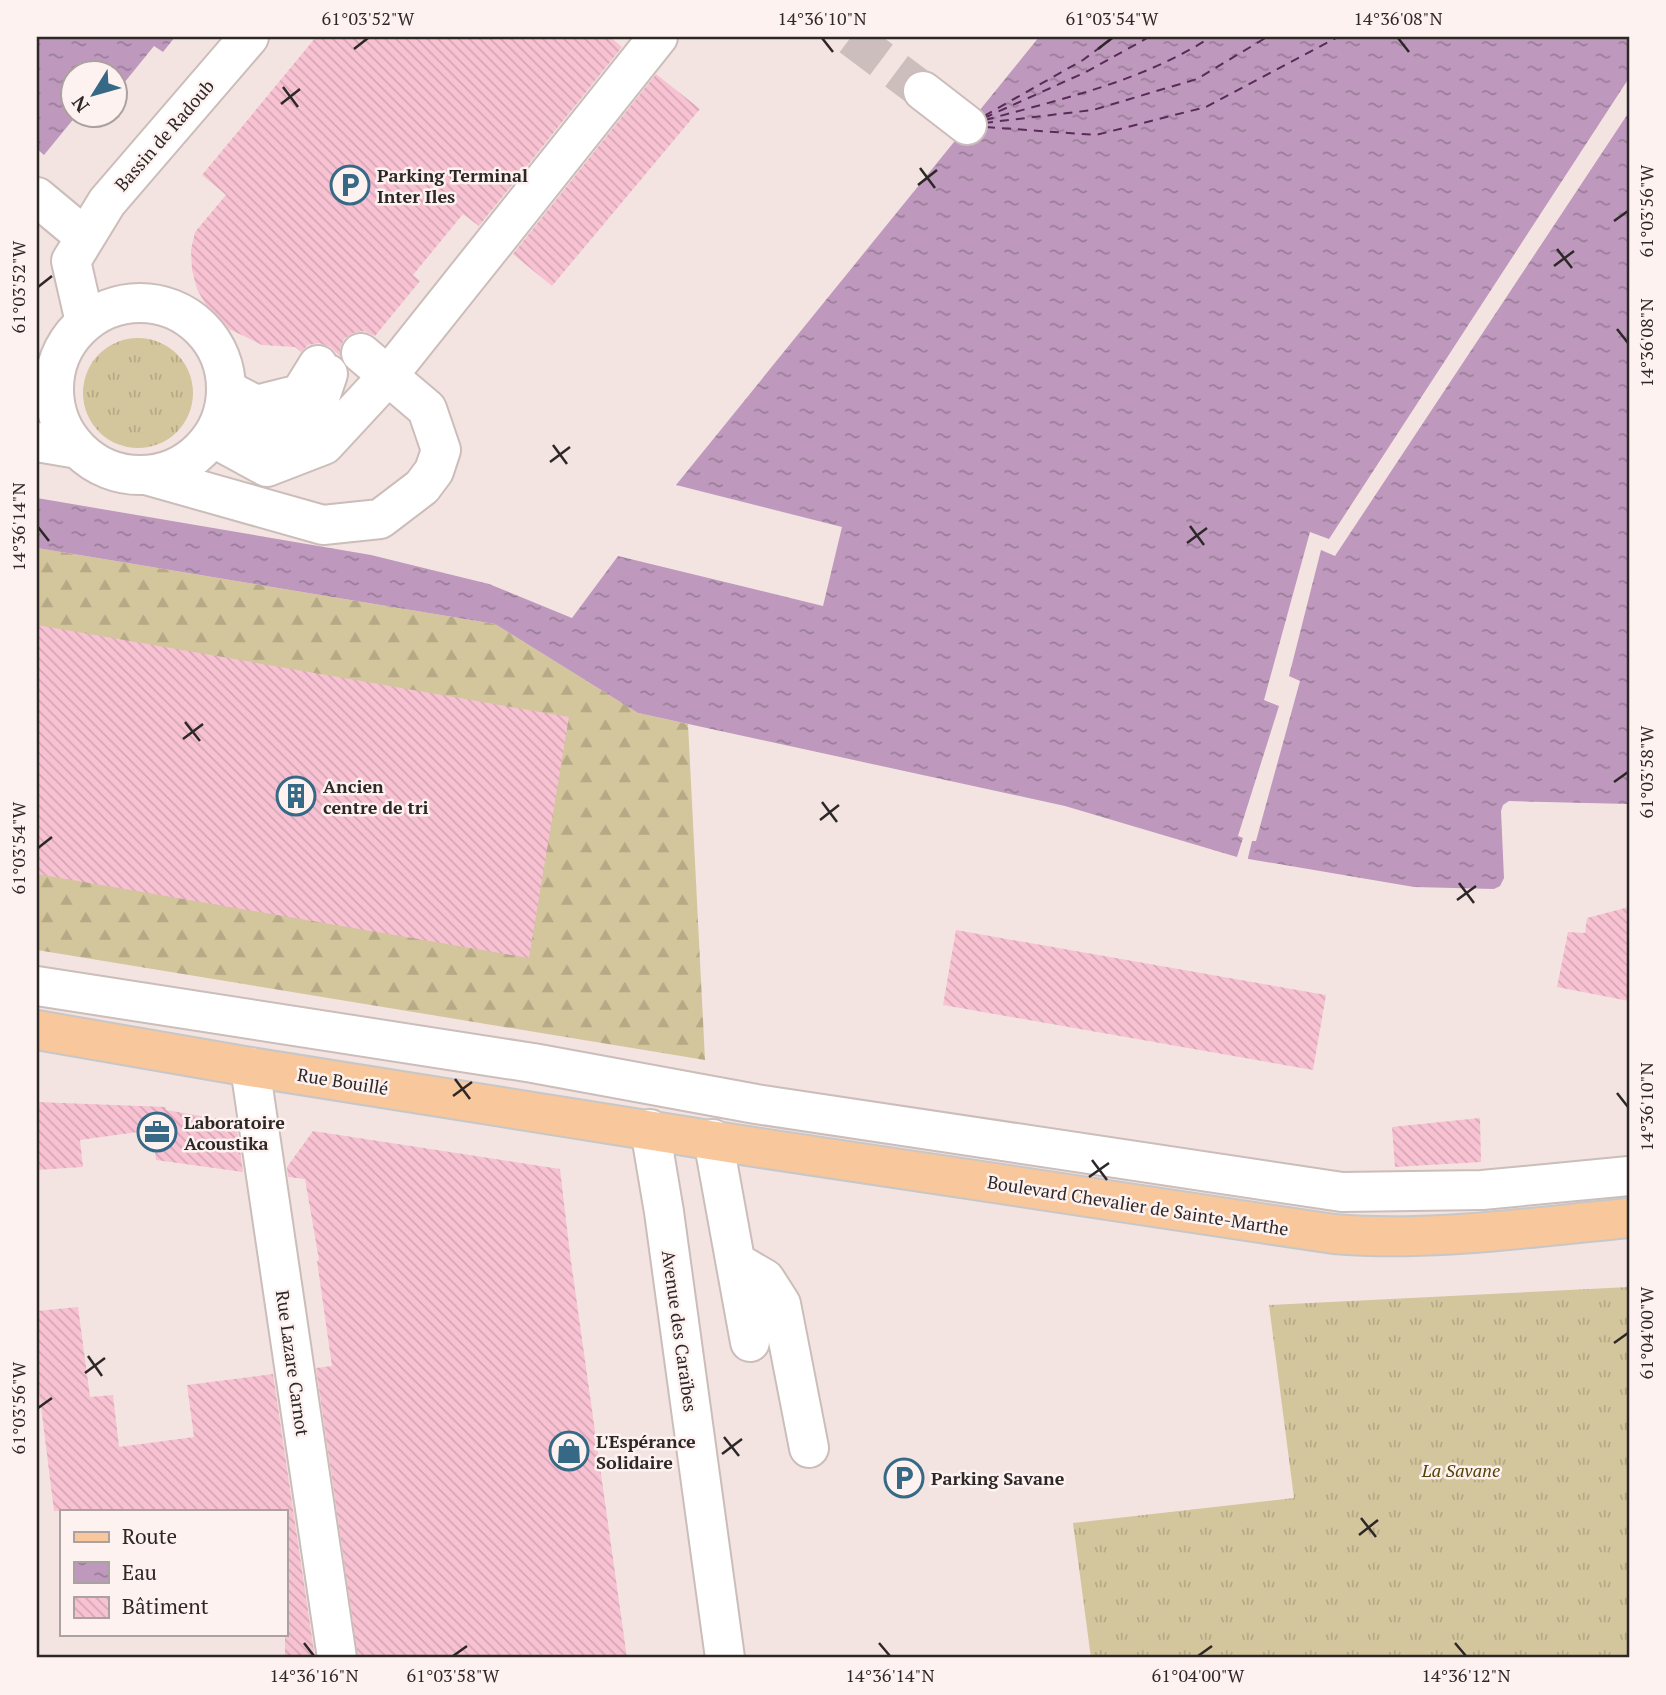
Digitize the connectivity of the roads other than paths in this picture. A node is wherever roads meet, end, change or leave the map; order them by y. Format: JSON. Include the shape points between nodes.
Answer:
{"nodes":[{"id":1,"x":249,"y":37,"type":"edge"},
{"id":2,"x":658,"y":37,"type":"edge"},
{"id":3,"x":923,"y":91,"type":"tunnel mouth"},
{"id":4,"x":967,"y":125,"type":"dead end"},
{"id":5,"x":37,"y":197,"type":"edge"},
{"id":6,"x":85,"y":237,"type":"junction"},
{"id":7,"x":85,"y":322,"type":"junction"},
{"id":8,"x":374,"y":365,"type":"junction"},
{"id":9,"x":323,"y":369,"type":"dead end"},
{"id":10,"x":220,"y":417,"type":"junction"},
{"id":11,"x":37,"y":442,"type":"edge"},
{"id":12,"x":78,"y":449,"type":"junction"},
{"id":13,"x":146,"y":475,"type":"junction"},
{"id":14,"x":37,"y":986,"type":"edge"},
{"id":15,"x":37,"y":1030,"type":"edge"},
{"id":16,"x":250,"y":1067,"type":"junction"},
{"id":17,"x":650,"y":1129,"type":"junction"},
{"id":18,"x":713,"y":1139,"type":"junction"},
{"id":19,"x":1629,"y":1176,"type":"edge"},
{"id":20,"x":1629,"y":1217,"type":"edge"},
{"id":21,"x":736,"y":1262,"type":"junction"},
{"id":22,"x":750,"y":1342,"type":"dead end"},
{"id":23,"x":809,"y":1448,"type":"dead end"},
{"id":24,"x":337,"y":1658,"type":"edge"},
{"id":25,"x":725,"y":1658,"type":"edge"}],
"edges":[{"from":1,"to":6,"type":"street","name":"Bassin de Radoub","via":[[107,202]]},
{"from":2,"to":8,"type":"street"},
{"from":3,"to":4,"type":"street"},
{"from":5,"to":6,"type":"street"},
{"from":6,"to":7,"type":"street","name":"Bassin de Radoub","via":[[71,261]]},
{"from":7,"to":10,"type":"street","via":[[110,307],[137,302],[165,306],[190,318],[210,338],[223,363]]},
{"from":7,"to":12,"type":"street","via":[[67,343],[55,379],[54,398],[62,425]]},
{"from":8,"to":10,"type":"street","via":[[324,445],[267,467]]},
{"from":8,"to":13,"type":"street","via":[[427,410],[441,450],[422,487],[380,519],[323,526]]},
{"from":9,"to":10,"type":"street","via":[[310,427],[275,437],[251,436]]},
{"from":10,"to":13,"type":"street","via":[[194,457],[171,470]]},
{"from":11,"to":12,"type":"street"},
{"from":12,"to":13,"type":"street","via":[[98,464]]},
{"from":14,"to":19,"type":"street","via":[[519,1060],[770,1106],[1342,1192],[1482,1190]]},
{"from":15,"to":16,"type":"main road","name":"Rue Bouillé"},
{"from":16,"to":17,"type":"main road","name":"Rue Bouillé"},
{"from":16,"to":24,"type":"street","name":"Rue Lazare Carnot"},
{"from":17,"to":18,"type":"main road","name":"Boulevard Chevalier de Sainte-Marthe"},
{"from":17,"to":25,"type":"street","name":"Avenue des Caraïbes"},
{"from":18,"to":20,"type":"main road","name":"Boulevard Chevalier de Sainte-Marthe","via":[[1202,1216],[1380,1238]]},
{"from":18,"to":21,"type":"street"},
{"from":21,"to":22,"type":"street"},
{"from":21,"to":23,"type":"street","via":[[765,1279],[781,1304]]}]}
